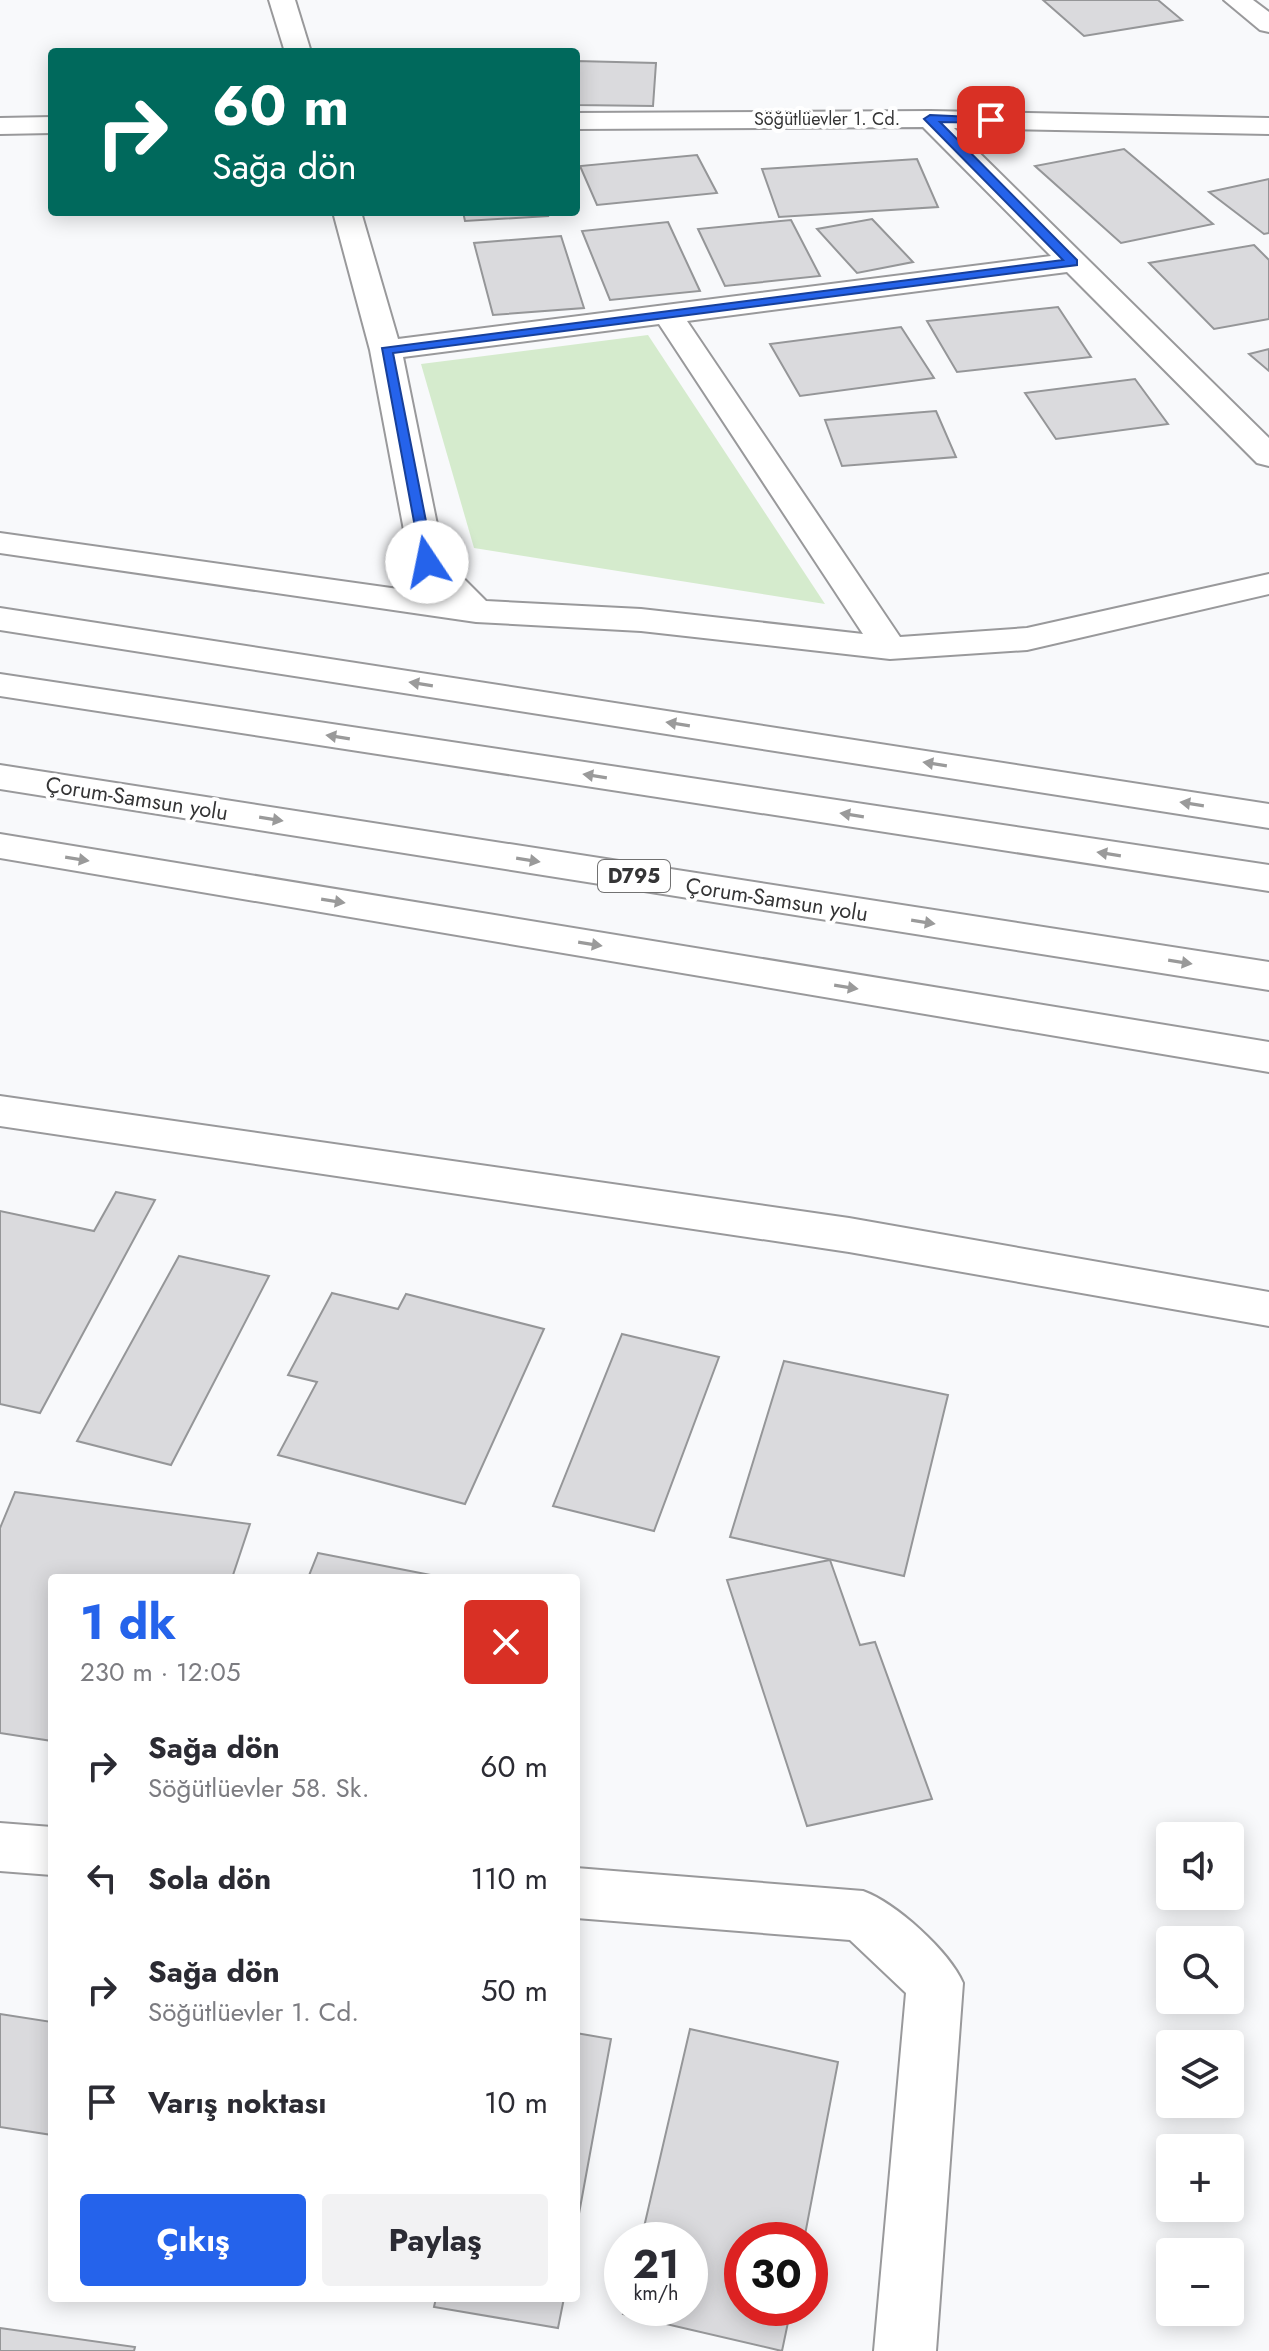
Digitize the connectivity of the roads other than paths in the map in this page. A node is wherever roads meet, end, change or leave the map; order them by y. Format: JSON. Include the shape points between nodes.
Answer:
{"nodes":[{"id":1,"x":282,"y":0,"type":"edge"},
{"id":2,"x":1237,"y":0,"type":"edge"},
{"id":3,"x":1269,"y":24,"type":"edge"},
{"id":4,"x":297,"y":48,"type":"edge"},
{"id":5,"x":930,"y":119,"type":"junction"},
{"id":6,"x":580,"y":121,"type":"edge"},
{"id":7,"x":48,"y":125,"type":"edge"},
{"id":8,"x":0,"y":126,"type":"edge"},
{"id":9,"x":1269,"y":126,"type":"edge"},
{"id":10,"x":348,"y":216,"type":"edge"},
{"id":11,"x":1073,"y":262,"type":"junction"},
{"id":12,"x":667,"y":314,"type":"junction"},
{"id":13,"x":386,"y":350,"type":"junction"},
{"id":14,"x":1269,"y":456,"type":"edge"},
{"id":15,"x":0,"y":543,"type":"edge"},
{"id":16,"x":1269,"y":584,"type":"edge"},
{"id":17,"x":476,"y":611,"type":"junction"},
{"id":18,"x":0,"y":619,"type":"edge"},
{"id":19,"x":890,"y":648,"type":"junction"},
{"id":20,"x":0,"y":685,"type":"edge"},
{"id":21,"x":0,"y":777,"type":"edge"},
{"id":22,"x":1269,"y":816,"type":"edge"},
{"id":23,"x":0,"y":846,"type":"edge"},
{"id":24,"x":1269,"y":878,"type":"edge"},
{"id":25,"x":1269,"y":976,"type":"edge"},
{"id":26,"x":1269,"y":1057,"type":"edge"},
{"id":27,"x":0,"y":1111,"type":"edge"},
{"id":28,"x":1269,"y":1309,"type":"edge"},
{"id":29,"x":0,"y":1847,"type":"edge"},
{"id":30,"x":48,"y":1851,"type":"edge"},
{"id":31,"x":580,"y":1893,"type":"edge"},
{"id":32,"x":905,"y":2351,"type":"edge"}],
"edges":[{"from":1,"to":4,"type":"main road"},
{"from":2,"to":3,"type":"main road"},
{"from":5,"to":6,"type":"main road","name":"Söğütlüevler 1. Cd."},
{"from":5,"to":9,"type":"main road","name":"Söğütlüevler 1. Cd."},
{"from":5,"to":11,"type":"main road"},
{"from":7,"to":8,"type":"main road"},
{"from":10,"to":13,"type":"main road"},
{"from":11,"to":12,"type":"main road"},
{"from":11,"to":14,"type":"main road"},
{"from":12,"to":13,"type":"main road"},
{"from":12,"to":19,"type":"main road"},
{"from":13,"to":17,"type":"main road","via":[[427,562]]},
{"from":15,"to":17,"type":"main road"},
{"from":16,"to":19,"type":"main road","via":[[1027,639]]},
{"from":17,"to":19,"type":"main road","via":[[641,620]]},
{"from":22,"to":18,"type":"main road","one_way":true},
{"from":24,"to":20,"type":"main road","one_way":true},
{"from":21,"to":25,"type":"main road","name":"Çorum-Samsun yolu","number":"D795","one_way":true},
{"from":23,"to":26,"type":"main road","one_way":true},
{"from":27,"to":28,"type":"main road","via":[[849,1235]]},
{"from":29,"to":30,"type":"main road"},
{"from":31,"to":32,"type":"main road","via":[[863,1916],[935,1983]]}]}
